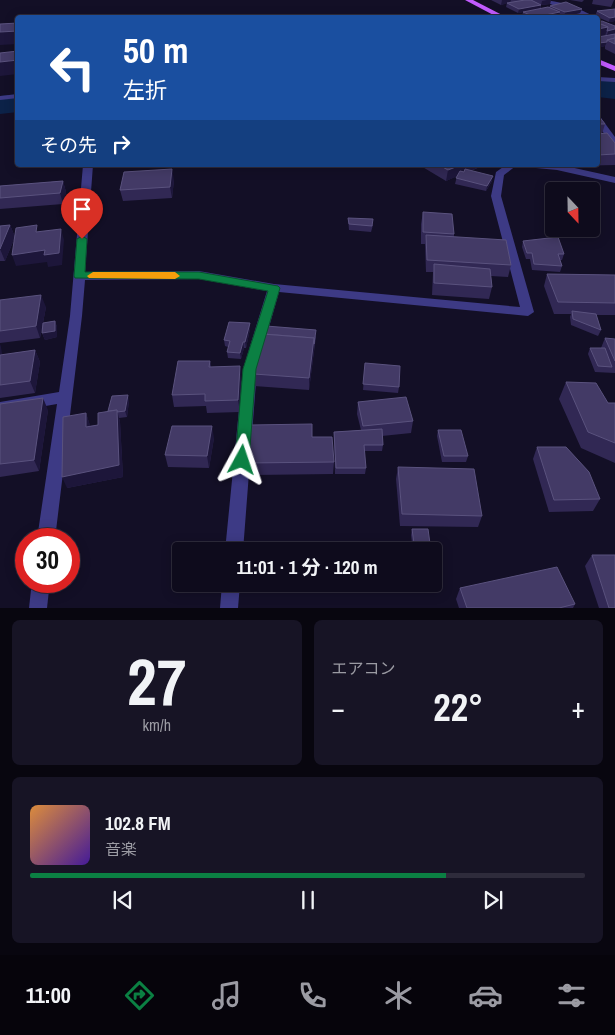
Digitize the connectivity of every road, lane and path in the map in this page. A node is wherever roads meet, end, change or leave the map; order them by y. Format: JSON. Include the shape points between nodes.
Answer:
{"nodes":[{"id":1,"x":468,"y":0,"type":"edge"},
{"id":2,"x":543,"y":0,"type":"edge"},
{"id":3,"x":499,"y":15,"type":"edge"},
{"id":4,"x":586,"y":15,"type":"edge"},
{"id":5,"x":600,"y":62,"type":"edge"},
{"id":6,"x":615,"y":69,"type":"edge"},
{"id":7,"x":600,"y":79,"type":"edge"},
{"id":8,"x":615,"y":80,"type":"edge"},
{"id":9,"x":15,"y":96,"type":"edge"},
{"id":10,"x":0,"y":98,"type":"edge"},
{"id":11,"x":600,"y":123,"type":"edge"},
{"id":12,"x":615,"y":143,"type":"edge"},
{"id":13,"x":88,"y":167,"type":"edge"},
{"id":14,"x":509,"y":167,"type":"edge"},
{"id":15,"x":557,"y":167,"type":"edge"},
{"id":16,"x":615,"y":180,"type":"edge"},
{"id":17,"x":79,"y":276,"type":"junction"},
{"id":18,"x":274,"y":288,"type":"junction"},
{"id":19,"x":65,"y":397,"type":"junction"},
{"id":20,"x":0,"y":408,"type":"edge"},
{"id":21,"x":47,"y":528,"type":"edge"},
{"id":22,"x":235,"y":542,"type":"edge"},
{"id":23,"x":230,"y":592,"type":"edge"},
{"id":24,"x":40,"y":593,"type":"edge"},
{"id":25,"x":38,"y":608,"type":"edge"},
{"id":26,"x":229,"y":608,"type":"edge"}],
"edges":[{"from":1,"to":3,"type":"main road"},
{"from":2,"to":4,"type":"street"},
{"from":5,"to":6,"type":"main road"},
{"from":7,"to":8,"type":"street"},
{"from":9,"to":10,"type":"street"},
{"from":11,"to":12,"type":"street"},
{"from":13,"to":17,"type":"street"},
{"from":14,"to":18,"type":"street","via":[[499,174],[496,196],[528,312]]},
{"from":15,"to":16,"type":"street"},
{"from":17,"to":18,"type":"street","via":[[199,275]]},
{"from":17,"to":19,"type":"street"},
{"from":18,"to":22,"type":"street","via":[[250,369]]},
{"from":19,"to":20,"type":"street"},
{"from":19,"to":21,"type":"street"},
{"from":23,"to":26,"type":"street"},
{"from":24,"to":25,"type":"street"}]}
